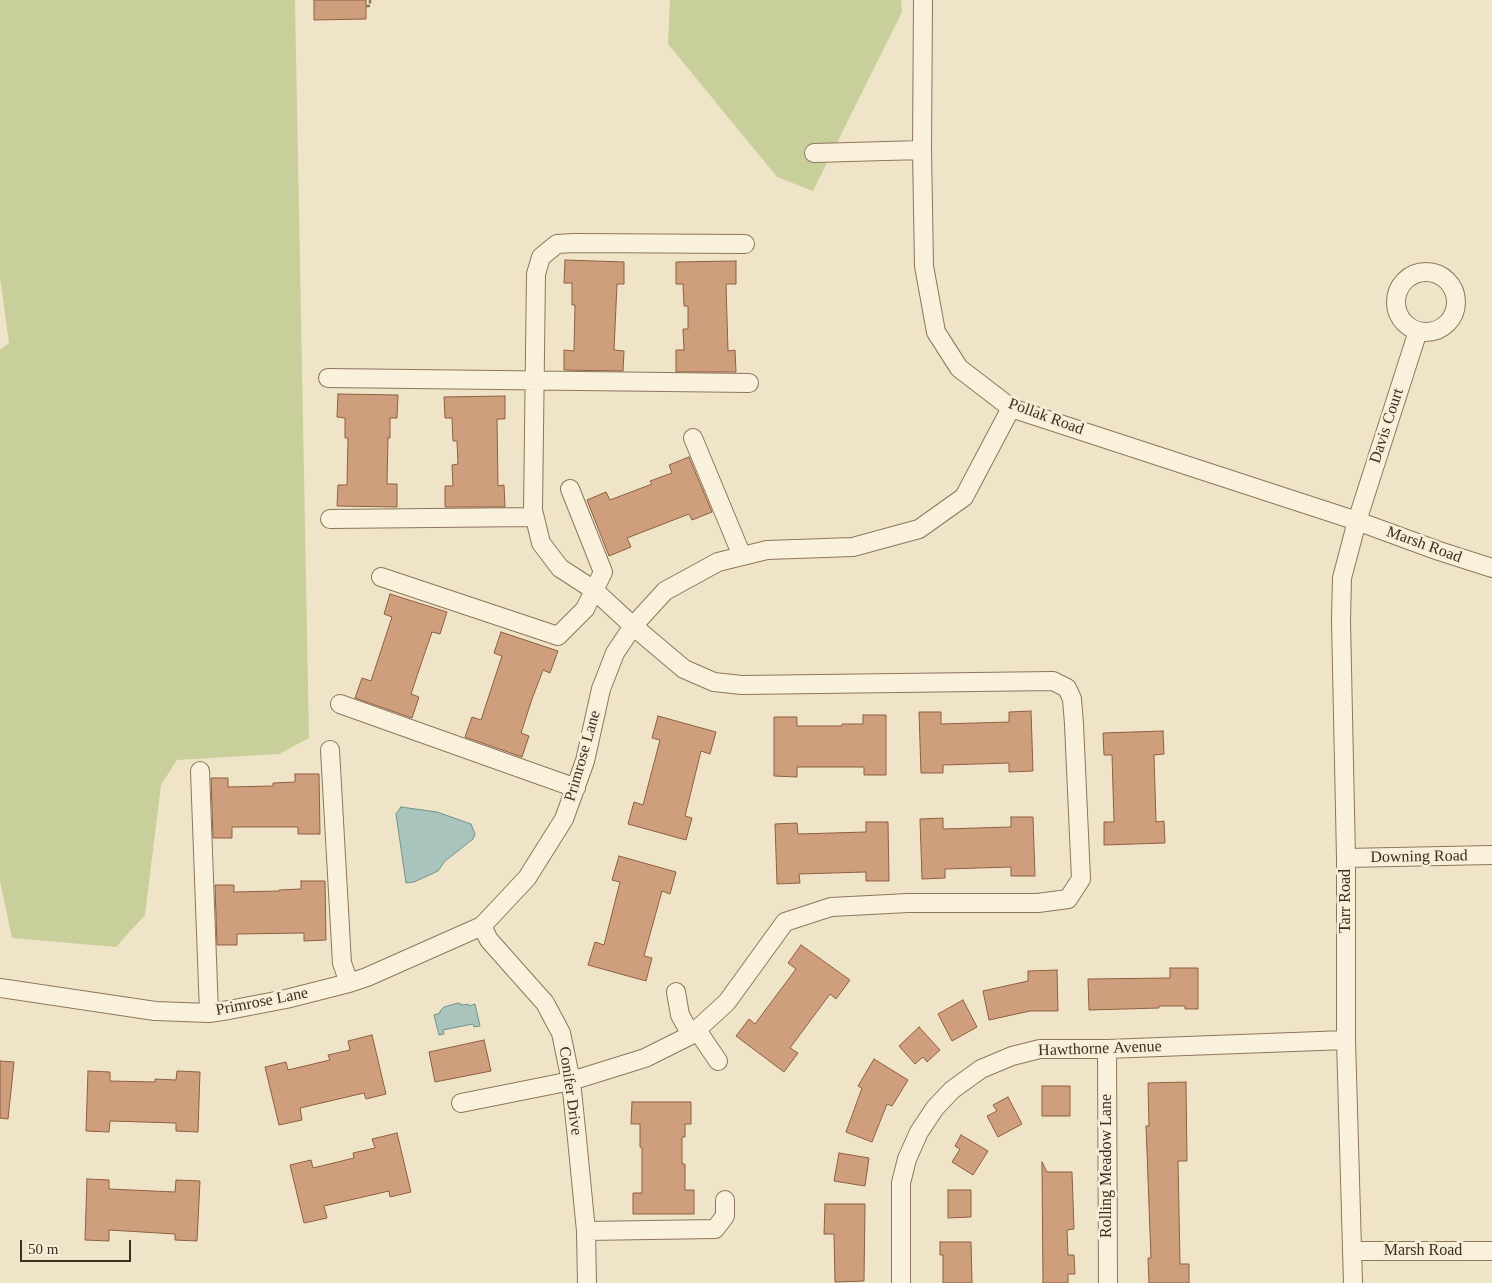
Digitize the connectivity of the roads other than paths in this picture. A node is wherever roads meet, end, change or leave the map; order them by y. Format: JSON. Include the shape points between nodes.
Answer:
{"nodes":[{"id":1,"x":923,"y":0,"type":"edge"},
{"id":2,"x":922,"y":150,"type":"junction"},
{"id":3,"x":814,"y":153,"type":"dead end"},
{"id":4,"x":745,"y":244,"type":"dead end"},
{"id":5,"x":1418,"y":331,"type":"dead end"},
{"id":6,"x":328,"y":378,"type":"dead end"},
{"id":7,"x":534,"y":380,"type":"junction"},
{"id":8,"x":749,"y":383,"type":"dead end"},
{"id":9,"x":1011,"y":408,"type":"junction"},
{"id":10,"x":693,"y":438,"type":"dead end"},
{"id":11,"x":570,"y":489,"type":"dead end"},
{"id":12,"x":534,"y":517,"type":"junction"},
{"id":13,"x":330,"y":519,"type":"dead end"},
{"id":14,"x":1357,"y":521,"type":"junction"},
{"id":15,"x":742,"y":556,"type":"junction"},
{"id":16,"x":1492,"y":568,"type":"edge"},
{"id":17,"x":381,"y":577,"type":"dead end"},
{"id":18,"x":594,"y":590,"type":"junction"},
{"id":19,"x":633,"y":626,"type":"junction"},
{"id":20,"x":340,"y":704,"type":"dead end"},
{"id":21,"x":330,"y":750,"type":"dead end"},
{"id":22,"x":200,"y":771,"type":"dead end"},
{"id":23,"x":576,"y":788,"type":"junction"},
{"id":24,"x":1492,"y":856,"type":"edge"},
{"id":25,"x":1346,"y":858,"type":"junction"},
{"id":26,"x":482,"y":926,"type":"junction"},
{"id":27,"x":349,"y":983,"type":"junction"},
{"id":28,"x":0,"y":988,"type":"edge"},
{"id":29,"x":676,"y":992,"type":"dead end"},
{"id":30,"x":208,"y":1012,"type":"junction"},
{"id":31,"x":694,"y":1033,"type":"junction"},
{"id":32,"x":1346,"y":1040,"type":"junction"},
{"id":33,"x":1106,"y":1049,"type":"junction"},
{"id":34,"x":718,"y":1061,"type":"dead end"},
{"id":35,"x":571,"y":1080,"type":"junction"},
{"id":36,"x":461,"y":1103,"type":"dead end"},
{"id":37,"x":725,"y":1200,"type":"dead end"},
{"id":38,"x":586,"y":1231,"type":"junction"},
{"id":39,"x":1492,"y":1250,"type":"edge"},
{"id":40,"x":1354,"y":1251,"type":"junction"},
{"id":41,"x":587,"y":1283,"type":"edge"},
{"id":42,"x":901,"y":1283,"type":"edge"},
{"id":43,"x":1108,"y":1283,"type":"edge"},
{"id":44,"x":1353,"y":1283,"type":"edge"}],
"edges":[{"from":1,"to":2,"type":"street","name":"Pollak Road"},
{"from":2,"to":3,"type":"street"},
{"from":2,"to":9,"type":"street","name":"Pollak Road","via":[[924,266],[936,332],[959,368]]},
{"from":4,"to":7,"type":"street","via":[[557,244],[541,257],[536,274]]},
{"from":5,"to":14,"type":"street","name":"Davis Court"},
{"from":6,"to":7,"type":"street"},
{"from":7,"to":8,"type":"street"},
{"from":7,"to":12,"type":"street"},
{"from":9,"to":14,"type":"street","name":"Pollak Road"},
{"from":9,"to":15,"type":"street","name":"Primrose Lane","via":[[964,497],[919,529],[853,547],[767,550]]},
{"from":10,"to":15,"type":"street"},
{"from":11,"to":18,"type":"street","via":[[603,572]]},
{"from":12,"to":13,"type":"street"},
{"from":12,"to":18,"type":"street","via":[[541,543],[560,568]]},
{"from":14,"to":16,"type":"street","name":"Marsh Road"},
{"from":14,"to":25,"type":"street","name":"Tarr Road","via":[[1342,578]]},
{"from":15,"to":19,"type":"street","name":"Primrose Lane","via":[[718,562],[665,590]]},
{"from":17,"to":18,"type":"street","via":[[558,636],[585,609]]},
{"from":18,"to":19,"type":"street"},
{"from":19,"to":23,"type":"street","name":"Primrose Lane","via":[[615,653],[601,689]]},
{"from":19,"to":31,"type":"street","via":[[684,669],[714,682],[742,685],[1053,681],[1067,688],[1072,699],[1081,879],[1068,899],[1038,903],[908,903],[831,907],[785,922],[727,1002]]},
{"from":20,"to":23,"type":"street"},
{"from":21,"to":27,"type":"street","via":[[342,963]]},
{"from":22,"to":30,"type":"street"},
{"from":23,"to":26,"type":"street","name":"Primrose Lane","via":[[564,819],[527,878]]},
{"from":24,"to":25,"type":"street","name":"Downing Road"},
{"from":25,"to":32,"type":"street","name":"Tarr Road"},
{"from":26,"to":27,"type":"street","name":"Primrose Lane"},
{"from":26,"to":35,"type":"street","name":"Conifer Drive","via":[[489,940],[545,1003],[561,1033]]},
{"from":27,"to":30,"type":"street","name":"Primrose Lane","via":[[286,999]]},
{"from":28,"to":30,"type":"street","name":"Primrose Lane","via":[[156,1011]]},
{"from":29,"to":31,"type":"street","via":[[680,1015]]},
{"from":31,"to":34,"type":"street"},
{"from":31,"to":35,"type":"street","via":[[645,1058]]},
{"from":32,"to":33,"type":"street","name":"Hawthorne Avenue"},
{"from":32,"to":40,"type":"street","name":"Tarr Road"},
{"from":33,"to":42,"type":"street","name":"Hawthorne Avenue","via":[[1040,1049],[1012,1056],[982,1069],[952,1090],[935,1108],[918,1132],[901,1184]]},
{"from":33,"to":43,"type":"street","name":"Rolling Meadow Lane"},
{"from":35,"to":36,"type":"street"},
{"from":35,"to":38,"type":"street","name":"Conifer Drive"},
{"from":37,"to":38,"type":"street","via":[[725,1216],[715,1229]]},
{"from":38,"to":41,"type":"street","name":"Conifer Drive"},
{"from":39,"to":40,"type":"street","name":"Marsh Road"},
{"from":40,"to":44,"type":"street","name":"Tarr Road"}]}
